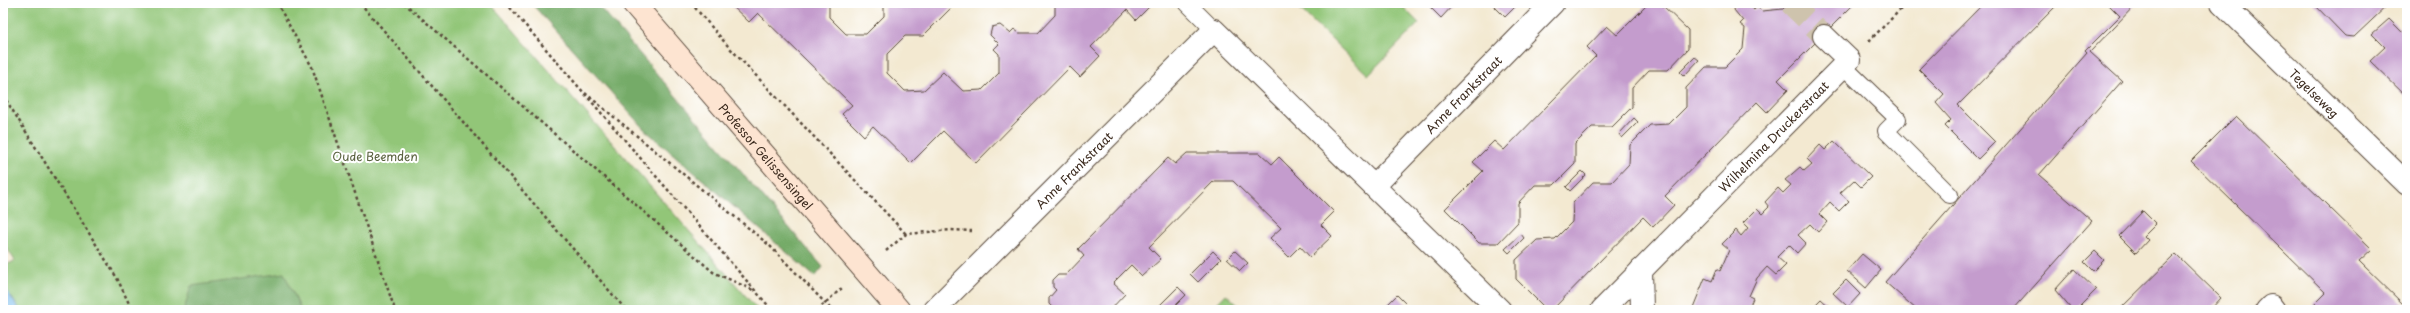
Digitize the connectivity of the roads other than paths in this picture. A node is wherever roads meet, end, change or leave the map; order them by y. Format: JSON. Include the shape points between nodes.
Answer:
{"nodes":[{"id":1,"x":634,"y":3,"type":"edge"},
{"id":2,"x":1187,"y":3,"type":"edge"},
{"id":3,"x":1553,"y":3,"type":"edge"},
{"id":4,"x":2222,"y":3,"type":"edge"},
{"id":5,"x":1214,"y":30,"type":"junction"},
{"id":6,"x":1824,"y":36,"type":"tunnel mouth"},
{"id":7,"x":1846,"y":63,"type":"junction"},
{"id":8,"x":2407,"y":184,"type":"edge"},
{"id":9,"x":1374,"y":186,"type":"junction"},
{"id":10,"x":1950,"y":195,"type":"dead end"},
{"id":11,"x":1642,"y":270,"type":"junction"},
{"id":12,"x":899,"y":310,"type":"edge"},
{"id":13,"x":934,"y":310,"type":"edge"},
{"id":14,"x":1500,"y":310,"type":"edge"},
{"id":15,"x":1602,"y":310,"type":"edge"},
{"id":16,"x":1642,"y":310,"type":"edge"},
{"id":17,"x":2267,"y":310,"type":"edge"},
{"id":18,"x":2274,"y":310,"type":"edge"}],
"edges":[{"from":1,"to":12,"type":"main road","name":"Professor Gelissensingel"},
{"from":2,"to":5,"type":"lane"},
{"from":3,"to":9,"type":"street","name":"Anne Frankstraat"},
{"from":4,"to":8,"type":"street","name":"Tegelseweg"},
{"from":5,"to":9,"type":"street"},
{"from":5,"to":13,"type":"street","name":"Anne Frankstraat"},
{"from":6,"to":7,"type":"street"},
{"from":7,"to":10,"type":"lane","via":[[1898,119],[1886,131]]},
{"from":7,"to":11,"type":"street","name":"Wilhelmina Druckerstraat"},
{"from":9,"to":14,"type":"street"},
{"from":11,"to":15,"type":"street","name":"Wilhelmina Druckerstraat"},
{"from":11,"to":16,"type":"street"},
{"from":17,"to":18,"type":"street","via":[[2271,306]]}]}
